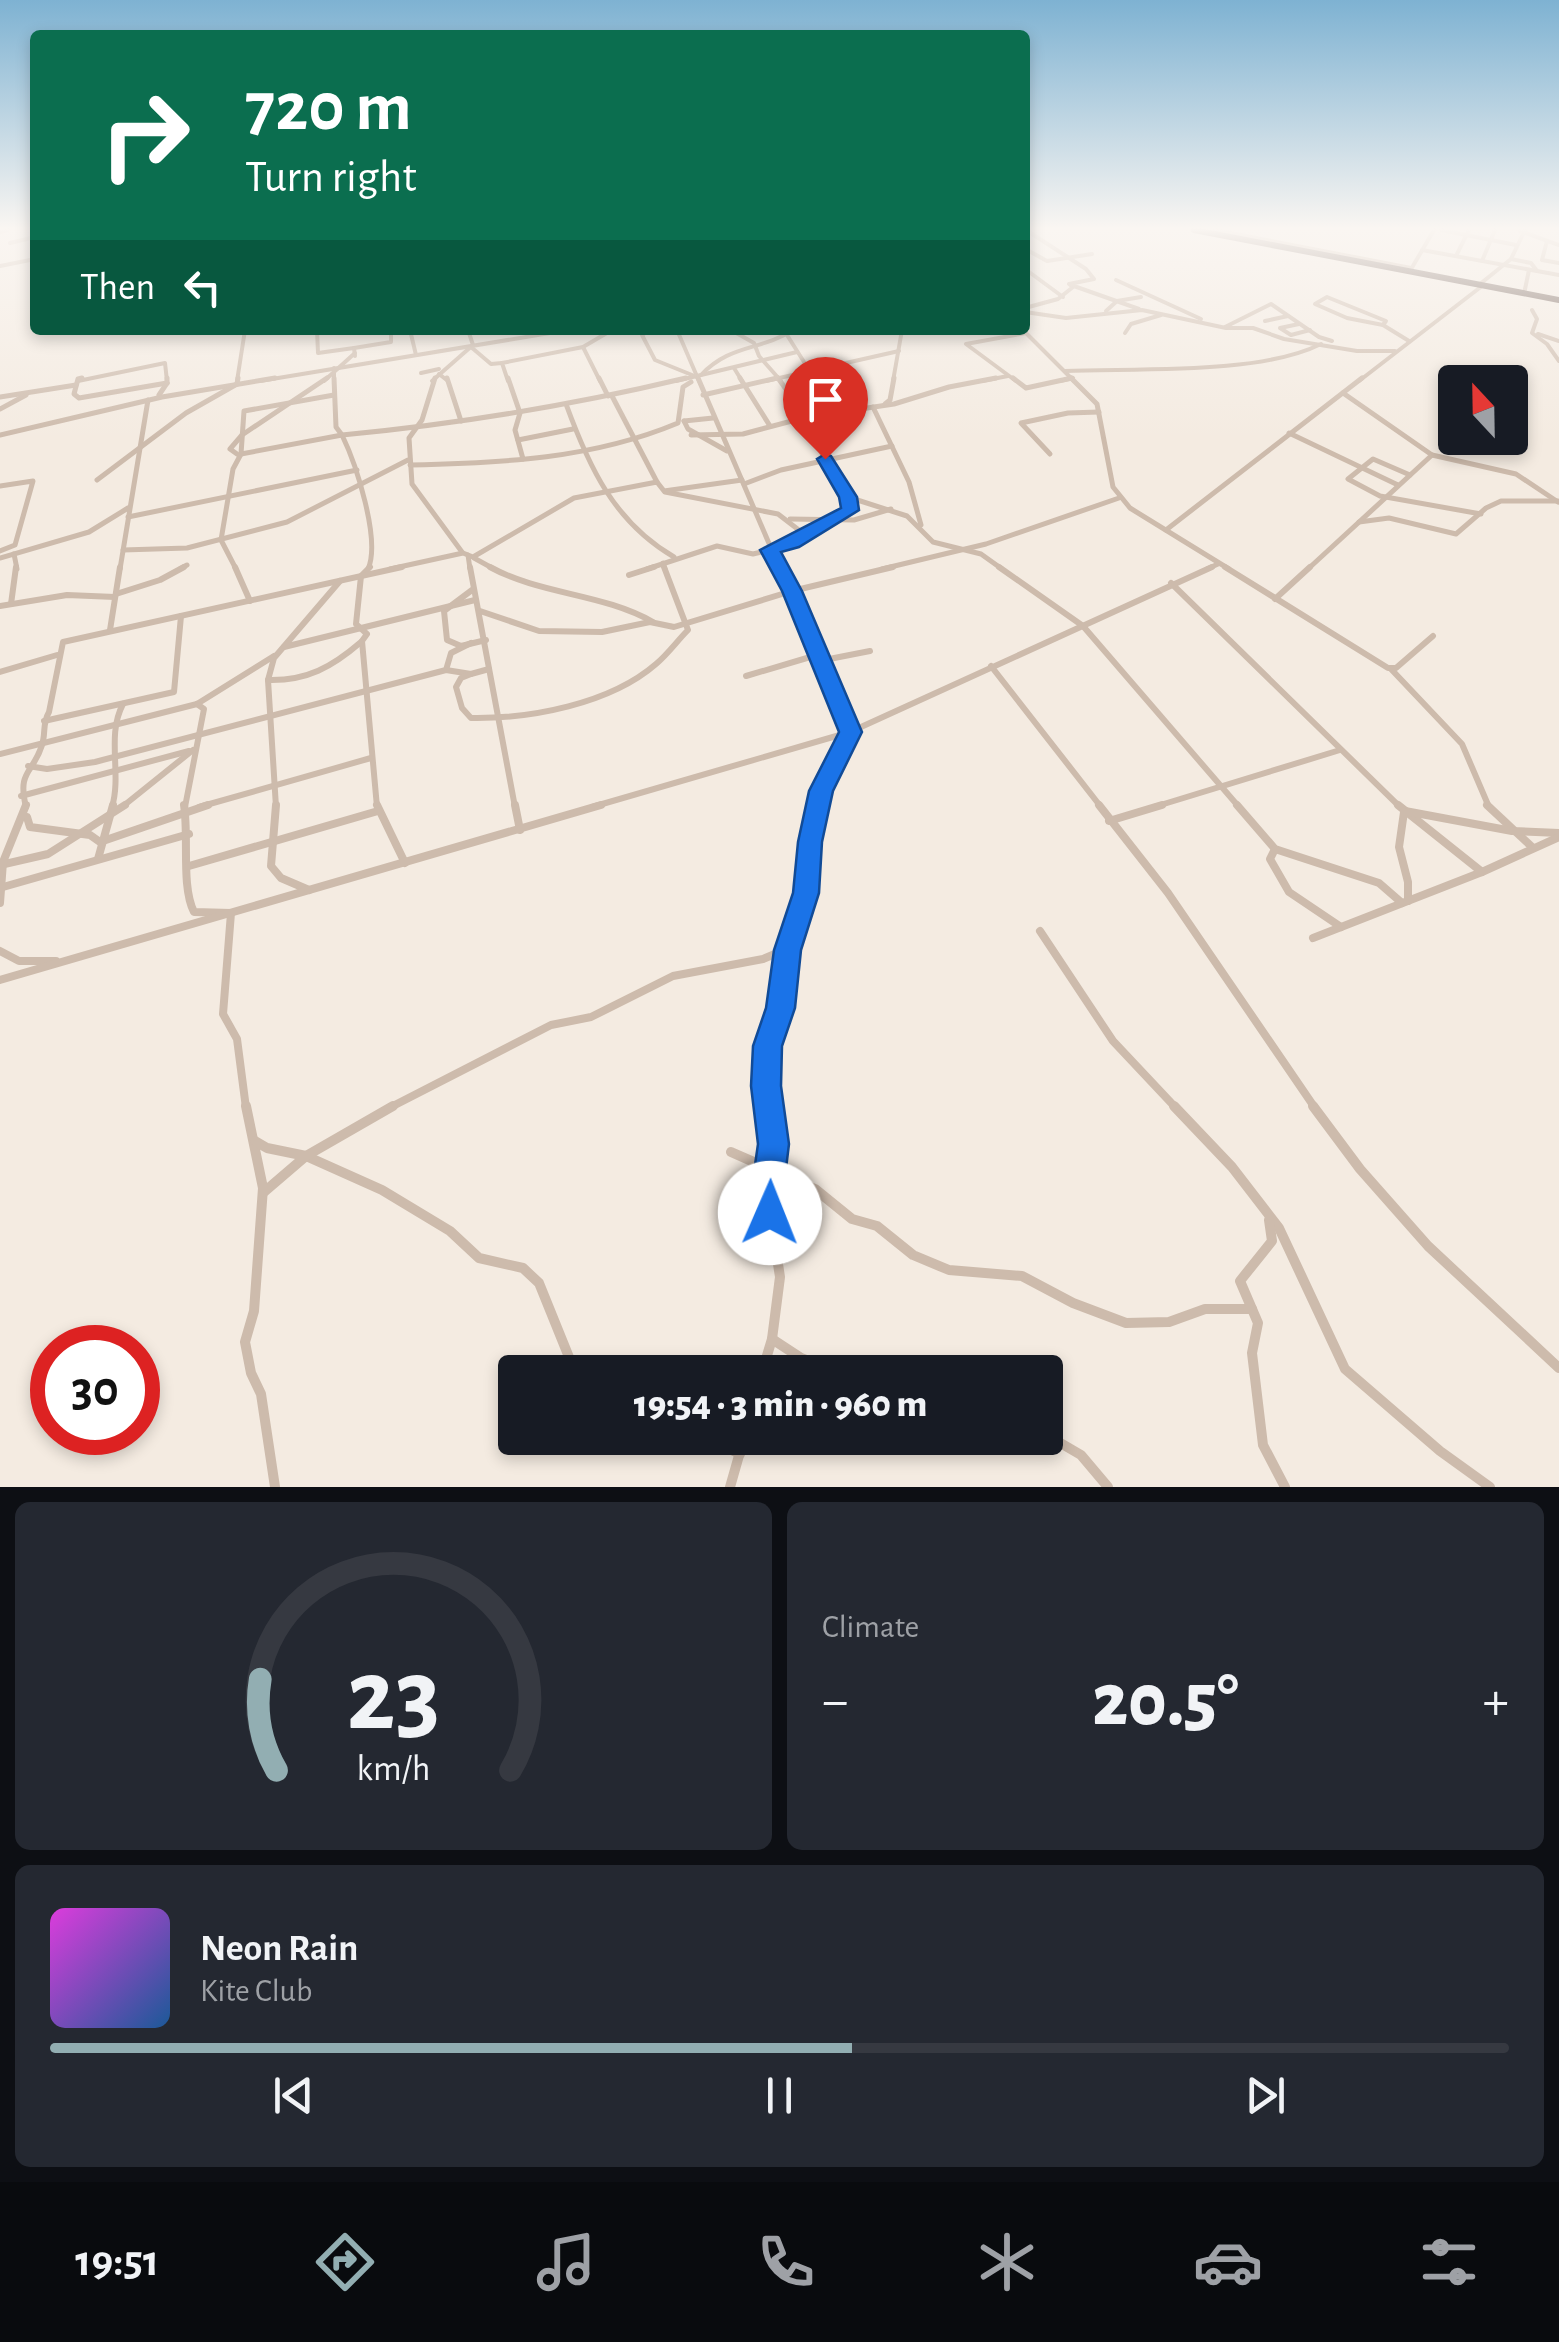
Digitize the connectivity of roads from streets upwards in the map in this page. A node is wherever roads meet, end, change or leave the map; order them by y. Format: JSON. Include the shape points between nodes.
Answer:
{"nodes":[{"id":1,"x":1056,"y":299,"type":"edge"},
{"id":2,"x":1113,"y":299,"type":"edge"},
{"id":3,"x":1124,"y":299,"type":"edge"},
{"id":4,"x":1142,"y":299,"type":"edge"},
{"id":5,"x":1155,"y":299,"type":"edge"},
{"id":6,"x":1323,"y":299,"type":"edge"},
{"id":7,"x":1333,"y":299,"type":"edge"},
{"id":8,"x":1462,"y":299,"type":"edge"},
{"id":9,"x":1118,"y":301,"type":"junction"},
{"id":10,"x":1030,"y":308,"type":"edge"},
{"id":11,"x":1532,"y":310,"type":"dead end"},
{"id":12,"x":1030,"y":311,"type":"edge"},
{"id":13,"x":1143,"y":311,"type":"junction"},
{"id":14,"x":1106,"y":312,"type":"junction"},
{"id":15,"x":1162,"y":315,"type":"junction"},
{"id":16,"x":1289,"y":316,"type":"junction"},
{"id":17,"x":1145,"y":320,"type":"junction"},
{"id":18,"x":1300,"y":323,"type":"junction"},
{"id":19,"x":1216,"y":325,"type":"junction"},
{"id":20,"x":1383,"y":325,"type":"junction"},
{"id":21,"x":1224,"y":327,"type":"junction"},
{"id":22,"x":1283,"y":327,"type":"junction"},
{"id":23,"x":1312,"y":330,"type":"junction"},
{"id":24,"x":1532,"y":332,"type":"junction"},
{"id":25,"x":1125,"y":333,"type":"dead end"},
{"id":26,"x":243,"y":335,"type":"edge"},
{"id":27,"x":317,"y":335,"type":"edge"},
{"id":28,"x":391,"y":335,"type":"edge"},
{"id":29,"x":411,"y":335,"type":"edge"},
{"id":30,"x":469,"y":335,"type":"edge"},
{"id":31,"x":538,"y":335,"type":"edge"},
{"id":32,"x":603,"y":335,"type":"edge"},
{"id":33,"x":642,"y":335,"type":"edge"},
{"id":34,"x":679,"y":335,"type":"edge"},
{"id":35,"x":740,"y":335,"type":"edge"},
{"id":36,"x":787,"y":335,"type":"joint"},
{"id":37,"x":901,"y":335,"type":"edge"},
{"id":38,"x":1010,"y":335,"type":"edge"},
{"id":39,"x":1027,"y":335,"type":"edge"},
{"id":40,"x":1409,"y":341,"type":"junction"},
{"id":41,"x":1559,"y":342,"type":"edge"},
{"id":42,"x":754,"y":343,"type":"junction"},
{"id":43,"x":1322,"y":343,"type":"junction"},
{"id":44,"x":472,"y":346,"type":"junction"},
{"id":45,"x":583,"y":347,"type":"junction"},
{"id":46,"x":354,"y":351,"type":"junction"},
{"id":47,"x":899,"y":351,"type":"junction"},
{"id":48,"x":1360,"y":351,"type":"junction"},
{"id":49,"x":1396,"y":351,"type":"junction"},
{"id":50,"x":797,"y":352,"type":"junction"},
{"id":51,"x":416,"y":355,"type":"junction"},
{"id":52,"x":762,"y":361,"type":"junction"},
{"id":53,"x":1559,"y":361,"type":"edge"},
{"id":54,"x":502,"y":363,"type":"junction"},
{"id":55,"x":357,"y":365,"type":"junction"},
{"id":56,"x":734,"y":368,"type":"junction"},
{"id":57,"x":335,"y":369,"type":"junction"},
{"id":58,"x":440,"y":371,"type":"junction"},
{"id":59,"x":1065,"y":371,"type":"junction"},
{"id":60,"x":811,"y":372,"type":"junction"},
{"id":61,"x":421,"y":373,"type":"dead end"},
{"id":62,"x":1008,"y":376,"type":"junction"},
{"id":63,"x":698,"y":377,"type":"junction"},
{"id":64,"x":1072,"y":378,"type":"junction"},
{"id":65,"x":781,"y":379,"type":"junction"},
{"id":66,"x":166,"y":382,"type":"junction"},
{"id":67,"x":237,"y":384,"type":"junction"},
{"id":68,"x":76,"y":385,"type":"junction"},
{"id":69,"x":746,"y":386,"type":"junction"},
{"id":70,"x":32,"y":392,"type":"junction"},
{"id":71,"x":1343,"y":392,"type":"junction"},
{"id":72,"x":334,"y":395,"type":"junction"},
{"id":73,"x":703,"y":395,"type":"junction"},
{"id":74,"x":610,"y":396,"type":"junction"},
{"id":75,"x":0,"y":397,"type":"edge"},
{"id":76,"x":152,"y":399,"type":"junction"},
{"id":77,"x":290,"y":403,"type":"junction"},
{"id":78,"x":566,"y":404,"type":"junction"},
{"id":79,"x":884,"y":406,"type":"junction"},
{"id":80,"x":873,"y":407,"type":"junction"},
{"id":81,"x":0,"y":409,"type":"edge"},
{"id":82,"x":836,"y":412,"type":"junction"},
{"id":83,"x":1098,"y":412,"type":"junction"},
{"id":84,"x":520,"y":413,"type":"junction"},
{"id":85,"x":807,"y":416,"type":"junction"},
{"id":86,"x":712,"y":418,"type":"junction"},
{"id":87,"x":462,"y":421,"type":"junction"},
{"id":88,"x":681,"y":422,"type":"junction"},
{"id":89,"x":770,"y":427,"type":"junction"},
{"id":90,"x":418,"y":428,"type":"junction"},
{"id":91,"x":574,"y":429,"type":"junction"},
{"id":92,"x":1289,"y":433,"type":"junction"},
{"id":93,"x":719,"y":434,"type":"junction"},
{"id":94,"x":0,"y":435,"type":"edge"},
{"id":95,"x":242,"y":435,"type":"junction"},
{"id":96,"x":695,"y":435,"type":"junction"},
{"id":97,"x":342,"y":436,"type":"junction"},
{"id":98,"x":635,"y":438,"type":"junction"},
{"id":99,"x":518,"y":440,"type":"junction"},
{"id":100,"x":892,"y":446,"type":"junction"},
{"id":101,"x":140,"y":447,"type":"junction"},
{"id":102,"x":584,"y":450,"type":"junction"},
{"id":103,"x":728,"y":451,"type":"junction"},
{"id":104,"x":239,"y":454,"type":"junction"},
{"id":105,"x":1050,"y":454,"type":"dead end"},
{"id":106,"x":1432,"y":455,"type":"junction"},
{"id":107,"x":523,"y":459,"type":"junction"},
{"id":108,"x":825,"y":459,"type":"junction"},
{"id":109,"x":409,"y":462,"type":"junction"},
{"id":110,"x":1360,"y":469,"type":"junction"},
{"id":111,"x":357,"y":470,"type":"junction"},
{"id":112,"x":1410,"y":475,"type":"junction"},
{"id":113,"x":98,"y":480,"type":"dead end"},
{"id":114,"x":657,"y":482,"type":"junction"},
{"id":115,"x":743,"y":482,"type":"junction"},
{"id":116,"x":360,"y":485,"type":"junction"},
{"id":117,"x":0,"y":486,"type":"edge"},
{"id":118,"x":1398,"y":486,"type":"junction"},
{"id":119,"x":603,"y":490,"type":"junction"},
{"id":120,"x":664,"y":491,"type":"junction"},
{"id":121,"x":230,"y":496,"type":"junction"},
{"id":122,"x":848,"y":497,"type":"junction"},
{"id":123,"x":1119,"y":498,"type":"junction"},
{"id":124,"x":1384,"y":498,"type":"junction"},
{"id":125,"x":1558,"y":502,"type":"edge"},
{"id":126,"x":130,"y":508,"type":"junction"},
{"id":127,"x":891,"y":508,"type":"junction"},
{"id":128,"x":756,"y":509,"type":"junction"},
{"id":129,"x":1481,"y":514,"type":"junction"},
{"id":130,"x":128,"y":517,"type":"junction"},
{"id":131,"x":837,"y":518,"type":"junction"},
{"id":132,"x":789,"y":519,"type":"junction"},
{"id":133,"x":1358,"y":522,"type":"junction"},
{"id":134,"x":1166,"y":530,"type":"junction"},
{"id":135,"x":923,"y":531,"type":"junction"},
{"id":136,"x":804,"y":534,"type":"junction"},
{"id":137,"x":221,"y":540,"type":"junction"},
{"id":138,"x":123,"y":550,"type":"junction"},
{"id":139,"x":770,"y":550,"type":"junction"},
{"id":140,"x":959,"y":550,"type":"junction"},
{"id":141,"x":14,"y":554,"type":"junction"},
{"id":142,"x":0,"y":555,"type":"edge"},
{"id":143,"x":468,"y":555,"type":"junction"},
{"id":144,"x":676,"y":558,"type":"junction"},
{"id":145,"x":663,"y":563,"type":"junction"},
{"id":146,"x":1218,"y":564,"type":"junction"},
{"id":147,"x":188,"y":565,"type":"dead end"},
{"id":148,"x":629,"y":575,"type":"dead end"},
{"id":149,"x":361,"y":576,"type":"junction"},
{"id":150,"x":341,"y":580,"type":"junction"},
{"id":151,"x":1171,"y":583,"type":"junction"},
{"id":152,"x":472,"y":590,"type":"junction"},
{"id":153,"x":792,"y":591,"type":"junction"},
{"id":154,"x":116,"y":596,"type":"junction"},
{"id":155,"x":1275,"y":598,"type":"junction"},
{"id":156,"x":475,"y":600,"type":"junction"},
{"id":157,"x":250,"y":601,"type":"junction"},
{"id":158,"x":11,"y":604,"type":"junction"},
{"id":159,"x":0,"y":606,"type":"edge"},
{"id":160,"x":447,"y":607,"type":"junction"},
{"id":161,"x":479,"y":610,"type":"junction"},
{"id":162,"x":180,"y":616,"type":"junction"},
{"id":163,"x":653,"y":622,"type":"junction"},
{"id":164,"x":688,"y":623,"type":"junction"},
{"id":165,"x":1083,"y":626,"type":"junction"},
{"id":166,"x":361,"y":628,"type":"junction"},
{"id":167,"x":110,"y":630,"type":"junction"},
{"id":168,"x":1432,"y":636,"type":"dead end"},
{"id":169,"x":486,"y":640,"type":"junction"},
{"id":170,"x":362,"y":641,"type":"junction"},
{"id":171,"x":472,"y":643,"type":"junction"},
{"id":172,"x":280,"y":651,"type":"junction"},
{"id":173,"x":870,"y":651,"type":"dead end"},
{"id":174,"x":59,"y":655,"type":"junction"},
{"id":175,"x":818,"y":658,"type":"junction"},
{"id":176,"x":991,"y":666,"type":"junction"},
{"id":177,"x":490,"y":669,"type":"junction"},
{"id":178,"x":1391,"y":669,"type":"junction"},
{"id":179,"x":446,"y":670,"type":"junction"},
{"id":180,"x":0,"y":672,"type":"edge"},
{"id":181,"x":471,"y":674,"type":"junction"},
{"id":182,"x":746,"y":676,"type":"dead end"},
{"id":183,"x":268,"y":680,"type":"junction"},
{"id":184,"x":368,"y":694,"type":"junction"},
{"id":185,"x":123,"y":702,"type":"junction"},
{"id":186,"x":197,"y":704,"type":"junction"},
{"id":187,"x":271,"y":716,"type":"junction"},
{"id":188,"x":498,"y":721,"type":"junction"},
{"id":189,"x":43,"y":722,"type":"junction"},
{"id":190,"x":115,"y":726,"type":"junction"},
{"id":191,"x":850,"y":732,"type":"junction"},
{"id":192,"x":201,"y":734,"type":"junction"},
{"id":193,"x":42,"y":745,"type":"junction"},
{"id":194,"x":194,"y":749,"type":"junction"},
{"id":195,"x":1340,"y":750,"type":"junction"},
{"id":196,"x":0,"y":754,"type":"edge"},
{"id":197,"x":114,"y":758,"type":"junction"},
{"id":198,"x":372,"y":758,"type":"junction"},
{"id":199,"x":28,"y":766,"type":"junction"},
{"id":200,"x":115,"y":770,"type":"junction"},
{"id":201,"x":1223,"y":784,"type":"junction"},
{"id":202,"x":277,"y":785,"type":"junction"},
{"id":203,"x":21,"y":796,"type":"junction"},
{"id":204,"x":186,"y":810,"type":"junction"},
{"id":205,"x":378,"y":810,"type":"junction"},
{"id":206,"x":1404,"y":811,"type":"junction"},
{"id":207,"x":110,"y":814,"type":"junction"},
{"id":208,"x":26,"y":816,"type":"junction"},
{"id":209,"x":1109,"y":821,"type":"junction"},
{"id":210,"x":520,"y":830,"type":"junction"},
{"id":211,"x":1512,"y":832,"type":"junction"},
{"id":212,"x":189,"y":834,"type":"junction"},
{"id":213,"x":1559,"y":835,"type":"edge"},
{"id":214,"x":77,"y":836,"type":"junction"},
{"id":215,"x":274,"y":840,"type":"junction"},
{"id":216,"x":100,"y":842,"type":"junction"},
{"id":217,"x":1532,"y":847,"type":"junction"},
{"id":218,"x":1275,"y":849,"type":"junction"},
{"id":219,"x":98,"y":859,"type":"junction"},
{"id":220,"x":405,"y":863,"type":"junction"},
{"id":221,"x":1,"y":865,"type":"edge"},
{"id":222,"x":189,"y":866,"type":"junction"},
{"id":223,"x":1482,"y":872,"type":"junction"},
{"id":224,"x":3,"y":887,"type":"junction"},
{"id":225,"x":310,"y":890,"type":"junction"},
{"id":226,"x":1404,"y":902,"type":"junction"},
{"id":227,"x":0,"y":903,"type":"edge"},
{"id":228,"x":231,"y":913,"type":"junction"},
{"id":229,"x":1343,"y":927,"type":"junction"},
{"id":230,"x":1040,"y":930,"type":"dead end"},
{"id":231,"x":1314,"y":938,"type":"dead end"},
{"id":232,"x":788,"y":948,"type":"junction"},
{"id":233,"x":0,"y":951,"type":"edge"},
{"id":234,"x":67,"y":960,"type":"junction"},
{"id":235,"x":0,"y":980,"type":"edge"},
{"id":236,"x":254,"y":1140,"type":"junction"},
{"id":237,"x":730,"y":1152,"type":"dead end"},
{"id":238,"x":306,"y":1156,"type":"junction"},
{"id":239,"x":770,"y":1167,"type":"junction"},
{"id":240,"x":263,"y":1193,"type":"junction"},
{"id":241,"x":1265,"y":1210,"type":"junction"},
{"id":242,"x":1252,"y":1308,"type":"junction"},
{"id":243,"x":772,"y":1339,"type":"junction"},
{"id":244,"x":568,"y":1355,"type":"edge"},
{"id":245,"x":767,"y":1355,"type":"edge"},
{"id":246,"x":796,"y":1355,"type":"edge"},
{"id":247,"x":1559,"y":1368,"type":"edge"},
{"id":248,"x":1063,"y":1443,"type":"edge"},
{"id":249,"x":740,"y":1455,"type":"edge"},
{"id":250,"x":276,"y":1487,"type":"edge"},
{"id":251,"x":730,"y":1487,"type":"edge"},
{"id":252,"x":1108,"y":1487,"type":"edge"},
{"id":253,"x":1286,"y":1487,"type":"edge"},
{"id":254,"x":1490,"y":1487,"type":"edge"}],
"edges":[{"from":1,"to":10,"type":"street"},
{"from":2,"to":9,"type":"street"},
{"from":3,"to":9,"type":"street"},
{"from":4,"to":13,"type":"street"},
{"from":5,"to":19,"type":"street"},
{"from":6,"to":20,"type":"street","via":[[1315,304]]},
{"from":7,"to":20,"type":"street","via":[[1380,317]]},
{"from":8,"to":40,"type":"street"},
{"from":9,"to":13,"type":"street"},
{"from":9,"to":14,"type":"street"},
{"from":11,"to":24,"type":"street"},
{"from":12,"to":14,"type":"street","via":[[1066,318]]},
{"from":13,"to":14,"type":"street"},
{"from":13,"to":15,"type":"street"},
{"from":13,"to":17,"type":"street"},
{"from":15,"to":17,"type":"street"},
{"from":15,"to":19,"type":"street"},
{"from":16,"to":18,"type":"street"},
{"from":16,"to":21,"type":"street","via":[[1271,304]]},
{"from":16,"to":22,"type":"street","via":[[1268,321]]},
{"from":17,"to":25,"type":"street"},
{"from":18,"to":22,"type":"street"},
{"from":18,"to":23,"type":"street"},
{"from":19,"to":21,"type":"street"},
{"from":20,"to":40,"type":"street"},
{"from":21,"to":43,"type":"street"},
{"from":22,"to":23,"type":"street","via":[[1292,335]]},
{"from":23,"to":48,"type":"street"},
{"from":24,"to":41,"type":"street"},
{"from":24,"to":53,"type":"street"},
{"from":26,"to":67,"type":"street"},
{"from":27,"to":46,"type":"street","via":[[318,353]]},
{"from":28,"to":46,"type":"street","via":[[391,342]]},
{"from":29,"to":51,"type":"street"},
{"from":30,"to":44,"type":"street"},
{"from":31,"to":44,"type":"street"},
{"from":32,"to":45,"type":"street"},
{"from":33,"to":63,"type":"street","via":[[644,350],[659,367]]},
{"from":34,"to":63,"type":"street"},
{"from":35,"to":42,"type":"street"},
{"from":36,"to":42,"type":"street"},
{"from":36,"to":50,"type":"street"},
{"from":37,"to":47,"type":"street"},
{"from":38,"to":62,"type":"street","via":[[966,344]]},
{"from":39,"to":59,"type":"street"},
{"from":40,"to":49,"type":"street"},
{"from":42,"to":52,"type":"street"},
{"from":42,"to":63,"type":"street","via":[[722,352]]},
{"from":43,"to":48,"type":"street"},
{"from":43,"to":59,"type":"street","via":[[1306,353],[1254,361]]},
{"from":44,"to":51,"type":"street"},
{"from":44,"to":54,"type":"street","via":[[491,364]]},
{"from":44,"to":58,"type":"street"},
{"from":45,"to":54,"type":"street"},
{"from":45,"to":74,"type":"street"},
{"from":46,"to":55,"type":"street"},
{"from":46,"to":57,"type":"street"},
{"from":47,"to":60,"type":"street"},
{"from":47,"to":79,"type":"street"},
{"from":48,"to":49,"type":"street"},
{"from":49,"to":71,"type":"street"},
{"from":50,"to":52,"type":"street"},
{"from":50,"to":60,"type":"street"},
{"from":51,"to":55,"type":"street"},
{"from":52,"to":56,"type":"street"},
{"from":52,"to":65,"type":"street"},
{"from":54,"to":84,"type":"street"},
{"from":55,"to":57,"type":"street"},
{"from":56,"to":63,"type":"street"},
{"from":56,"to":69,"type":"street"},
{"from":57,"to":67,"type":"street"},
{"from":57,"to":72,"type":"street"},
{"from":57,"to":77,"type":"street"},
{"from":58,"to":61,"type":"street"},
{"from":58,"to":87,"type":"street"},
{"from":58,"to":90,"type":"street"},
{"from":59,"to":64,"type":"street"},
{"from":60,"to":65,"type":"street"},
{"from":60,"to":82,"type":"street"},
{"from":62,"to":64,"type":"street","via":[[1026,388]]},
{"from":62,"to":79,"type":"street"},
{"from":63,"to":73,"type":"street"},
{"from":63,"to":74,"type":"street"},
{"from":63,"to":88,"type":"street","via":[[683,387]]},
{"from":64,"to":83,"type":"street"},
{"from":65,"to":69,"type":"street"},
{"from":65,"to":85,"type":"street"},
{"from":66,"to":68,"type":"street","via":[[77,398]]},
{"from":66,"to":68,"type":"street","via":[[164,364],[82,378]]},
{"from":66,"to":76,"type":"street","via":[[165,392]]},
{"from":67,"to":76,"type":"street"},
{"from":67,"to":101,"type":"street"},
{"from":68,"to":70,"type":"street"},
{"from":69,"to":73,"type":"street"},
{"from":69,"to":89,"type":"street"},
{"from":70,"to":75,"type":"street"},
{"from":70,"to":81,"type":"street"},
{"from":71,"to":92,"type":"street"},
{"from":71,"to":106,"type":"street"},
{"from":72,"to":77,"type":"street"},
{"from":72,"to":97,"type":"street"},
{"from":73,"to":86,"type":"street"},
{"from":74,"to":78,"type":"street"},
{"from":74,"to":98,"type":"street"},
{"from":76,"to":94,"type":"street"},
{"from":76,"to":101,"type":"street"},
{"from":77,"to":95,"type":"street"},
{"from":77,"to":95,"type":"street","via":[[244,411]]},
{"from":78,"to":84,"type":"street"},
{"from":78,"to":91,"type":"street"},
{"from":79,"to":80,"type":"street"},
{"from":80,"to":82,"type":"street"},
{"from":80,"to":100,"type":"street"},
{"from":82,"to":85,"type":"street"},
{"from":83,"to":105,"type":"street","via":[[1021,423]]},
{"from":83,"to":123,"type":"street"},
{"from":84,"to":87,"type":"street"},
{"from":84,"to":99,"type":"street"},
{"from":85,"to":89,"type":"street"},
{"from":85,"to":108,"type":"street"},
{"from":86,"to":88,"type":"street"},
{"from":86,"to":93,"type":"street"},
{"from":87,"to":90,"type":"street"},
{"from":88,"to":96,"type":"street"},
{"from":88,"to":98,"type":"street"},
{"from":89,"to":93,"type":"street"},
{"from":90,"to":97,"type":"street"},
{"from":90,"to":109,"type":"street","via":[[408,441]]},
{"from":91,"to":99,"type":"street"},
{"from":91,"to":102,"type":"street"},
{"from":92,"to":110,"type":"street"},
{"from":92,"to":134,"type":"street"},
{"from":93,"to":96,"type":"street"},
{"from":93,"to":103,"type":"street"},
{"from":95,"to":104,"type":"street"},
{"from":95,"to":104,"type":"street","via":[[230,449]]},
{"from":96,"to":103,"type":"street"},
{"from":97,"to":104,"type":"street"},
{"from":97,"to":111,"type":"street"},
{"from":98,"to":102,"type":"street"},
{"from":98,"to":114,"type":"street"},
{"from":99,"to":107,"type":"street"},
{"from":100,"to":108,"type":"street"},
{"from":100,"to":135,"type":"street"},
{"from":101,"to":113,"type":"street"},
{"from":101,"to":126,"type":"street"},
{"from":102,"to":107,"type":"street"},
{"from":102,"to":119,"type":"street"},
{"from":103,"to":115,"type":"street"},
{"from":104,"to":121,"type":"street"},
{"from":106,"to":112,"type":"street"},
{"from":106,"to":125,"type":"street","via":[[1530,478]]},
{"from":107,"to":109,"type":"street"},
{"from":108,"to":115,"type":"street"},
{"from":108,"to":122,"type":"street"},
{"from":109,"to":116,"type":"street"},
{"from":109,"to":143,"type":"street","via":[[422,500]]},
{"from":110,"to":112,"type":"street","via":[[1373,459]]},
{"from":110,"to":118,"type":"street"},
{"from":110,"to":124,"type":"street","via":[[1348,480]]},
{"from":111,"to":116,"type":"street"},
{"from":111,"to":121,"type":"street"},
{"from":112,"to":118,"type":"street"},
{"from":114,"to":119,"type":"street"},
{"from":114,"to":120,"type":"street"},
{"from":115,"to":120,"type":"street"},
{"from":115,"to":128,"type":"street"},
{"from":116,"to":137,"type":"street","via":[[287,522]]},
{"from":116,"to":149,"type":"street","via":[[373,554]]},
{"from":117,"to":142,"type":"street","via":[[33,481],[15,545]]},
{"from":118,"to":124,"type":"street"},
{"from":119,"to":143,"type":"street","via":[[563,502]]},
{"from":119,"to":144,"type":"street","via":[[640,536]]},
{"from":120,"to":128,"type":"street"},
{"from":121,"to":130,"type":"street"},
{"from":121,"to":137,"type":"street"},
{"from":122,"to":127,"type":"street"},
{"from":122,"to":131,"type":"street","via":[[850,510]]},
{"from":123,"to":134,"type":"street"},
{"from":123,"to":140,"type":"street"},
{"from":124,"to":129,"type":"street"},
{"from":124,"to":133,"type":"street"},
{"from":125,"to":129,"type":"street","via":[[1532,498],[1488,506]]},
{"from":126,"to":130,"type":"street"},
{"from":126,"to":141,"type":"street","via":[[89,532]]},
{"from":127,"to":131,"type":"street"},
{"from":127,"to":135,"type":"street"},
{"from":128,"to":132,"type":"street"},
{"from":128,"to":139,"type":"street"},
{"from":129,"to":133,"type":"street","via":[[1456,534],[1389,518]]},
{"from":130,"to":138,"type":"street"},
{"from":131,"to":132,"type":"street"},
{"from":131,"to":136,"type":"street"},
{"from":132,"to":136,"type":"street"},
{"from":133,"to":155,"type":"street"},
{"from":134,"to":146,"type":"street"},
{"from":135,"to":140,"type":"street","via":[[933,542]]},
{"from":136,"to":139,"type":"street"},
{"from":137,"to":138,"type":"street"},
{"from":137,"to":157,"type":"street"},
{"from":138,"to":154,"type":"street"},
{"from":139,"to":144,"type":"street","via":[[753,554],[717,546]]},
{"from":139,"to":153,"type":"street"},
{"from":140,"to":153,"type":"street"},
{"from":140,"to":165,"type":"street","via":[[994,562]]},
{"from":141,"to":142,"type":"street"},
{"from":141,"to":158,"type":"street"},
{"from":143,"to":149,"type":"street"},
{"from":143,"to":152,"type":"street"},
{"from":143,"to":163,"type":"street","via":[[513,578],[586,593]]},
{"from":144,"to":145,"type":"street"},
{"from":145,"to":148,"type":"street"},
{"from":145,"to":164,"type":"street"},
{"from":146,"to":151,"type":"street"},
{"from":146,"to":155,"type":"street"},
{"from":147,"to":154,"type":"street"},
{"from":149,"to":150,"type":"street"},
{"from":149,"to":166,"type":"street"},
{"from":150,"to":157,"type":"street"},
{"from":150,"to":172,"type":"street"},
{"from":151,"to":165,"type":"street"},
{"from":151,"to":195,"type":"street"},
{"from":152,"to":156,"type":"street"},
{"from":152,"to":160,"type":"street"},
{"from":153,"to":164,"type":"street"},
{"from":153,"to":175,"type":"street"},
{"from":154,"to":158,"type":"street","via":[[70,594]]},
{"from":154,"to":167,"type":"street"},
{"from":155,"to":178,"type":"street"},
{"from":156,"to":160,"type":"street"},
{"from":156,"to":161,"type":"street"},
{"from":157,"to":162,"type":"street"},
{"from":158,"to":159,"type":"street"},
{"from":160,"to":166,"type":"street"},
{"from":160,"to":171,"type":"street","via":[[446,640]]},
{"from":161,"to":163,"type":"street","via":[[540,631],[602,632]]},
{"from":161,"to":169,"type":"street"},
{"from":162,"to":167,"type":"street"},
{"from":162,"to":185,"type":"street","via":[[174,692]]},
{"from":163,"to":164,"type":"street"},
{"from":164,"to":188,"type":"street","via":[[655,665],[626,682]]},
{"from":165,"to":176,"type":"street"},
{"from":165,"to":201,"type":"street"},
{"from":166,"to":170,"type":"street","via":[[367,634]]},
{"from":166,"to":172,"type":"street"},
{"from":167,"to":174,"type":"street","via":[[63,642]]},
{"from":168,"to":178,"type":"street"},
{"from":169,"to":171,"type":"street"},
{"from":169,"to":177,"type":"street"},
{"from":170,"to":183,"type":"street","via":[[330,670]]},
{"from":170,"to":184,"type":"street"},
{"from":171,"to":179,"type":"street","via":[[451,653]]},
{"from":172,"to":183,"type":"street"},
{"from":172,"to":186,"type":"street"},
{"from":173,"to":175,"type":"street"},
{"from":174,"to":180,"type":"street"},
{"from":174,"to":189,"type":"street"},
{"from":175,"to":182,"type":"street"},
{"from":175,"to":191,"type":"street"},
{"from":176,"to":191,"type":"street"},
{"from":176,"to":209,"type":"street"},
{"from":177,"to":181,"type":"street"},
{"from":177,"to":188,"type":"street"},
{"from":178,"to":211,"type":"street","via":[[1469,748],[1482,776],[1484,803]]},
{"from":179,"to":181,"type":"street"},
{"from":179,"to":184,"type":"street"},
{"from":181,"to":188,"type":"street","via":[[456,687],[462,708],[470,718]]},
{"from":183,"to":187,"type":"street"},
{"from":184,"to":187,"type":"street"},
{"from":184,"to":198,"type":"street"},
{"from":185,"to":189,"type":"street"},
{"from":185,"to":190,"type":"street"},
{"from":186,"to":190,"type":"street"},
{"from":186,"to":192,"type":"street","via":[[204,709]]},
{"from":187,"to":192,"type":"street"},
{"from":187,"to":202,"type":"street"},
{"from":188,"to":210,"type":"street"},
{"from":189,"to":193,"type":"street"},
{"from":190,"to":193,"type":"street"},
{"from":190,"to":197,"type":"street"},
{"from":191,"to":210,"type":"street"},
{"from":191,"to":232,"type":"street","via":[[821,791],[806,893]]},
{"from":192,"to":194,"type":"street"},
{"from":192,"to":197,"type":"street"},
{"from":193,"to":196,"type":"street"},
{"from":193,"to":199,"type":"street"},
{"from":194,"to":200,"type":"street"},
{"from":194,"to":204,"type":"street"},
{"from":194,"to":207,"type":"street"},
{"from":195,"to":201,"type":"street"},
{"from":195,"to":206,"type":"street"},
{"from":197,"to":199,"type":"street"},
{"from":197,"to":200,"type":"street"},
{"from":198,"to":202,"type":"street"},
{"from":198,"to":205,"type":"street"},
{"from":199,"to":203,"type":"street"},
{"from":200,"to":203,"type":"street"},
{"from":200,"to":207,"type":"street"},
{"from":201,"to":209,"type":"street"},
{"from":201,"to":218,"type":"street"},
{"from":202,"to":204,"type":"street"},
{"from":202,"to":215,"type":"street"},
{"from":203,"to":208,"type":"street"},
{"from":204,"to":212,"type":"street"},
{"from":204,"to":216,"type":"street"},
{"from":205,"to":215,"type":"street"},
{"from":205,"to":220,"type":"street"},
{"from":206,"to":211,"type":"street"},
{"from":206,"to":223,"type":"street"},
{"from":206,"to":226,"type":"street"},
{"from":207,"to":214,"type":"street"},
{"from":207,"to":216,"type":"street"},
{"from":208,"to":214,"type":"street","via":[[30,827]]},
{"from":208,"to":221,"type":"street"},
{"from":209,"to":247,"type":"street","via":[[1168,894],[1360,1169],[1428,1246]]},
{"from":210,"to":220,"type":"street"},
{"from":211,"to":213,"type":"street"},
{"from":211,"to":217,"type":"street"},
{"from":212,"to":219,"type":"street"},
{"from":212,"to":222,"type":"street"},
{"from":213,"to":217,"type":"street"},
{"from":214,"to":216,"type":"street"},
{"from":214,"to":221,"type":"street","via":[[49,856]]},
{"from":215,"to":222,"type":"street"},
{"from":215,"to":225,"type":"street","via":[[275,874]]},
{"from":216,"to":219,"type":"street"},
{"from":217,"to":223,"type":"street"},
{"from":218,"to":226,"type":"street","via":[[1378,883]]},
{"from":218,"to":229,"type":"street","via":[[1270,859],[1286,890]]},
{"from":219,"to":224,"type":"street"},
{"from":220,"to":225,"type":"street"},
{"from":221,"to":224,"type":"street"},
{"from":222,"to":228,"type":"street","via":[[184,895],[194,912]]},
{"from":223,"to":226,"type":"street"},
{"from":224,"to":227,"type":"street"},
{"from":225,"to":228,"type":"street"},
{"from":226,"to":229,"type":"street"},
{"from":228,"to":234,"type":"street"},
{"from":228,"to":236,"type":"street","via":[[223,1014],[240,1052]]},
{"from":229,"to":231,"type":"street"},
{"from":230,"to":241,"type":"street","via":[[1113,1041]]},
{"from":232,"to":238,"type":"street","via":[[674,976],[591,1017],[551,1025]]},
{"from":232,"to":239,"type":"street","via":[[766,1062]]},
{"from":233,"to":234,"type":"street","via":[[20,961]]},
{"from":234,"to":235,"type":"street"},
{"from":236,"to":238,"type":"street"},
{"from":236,"to":240,"type":"street"},
{"from":237,"to":239,"type":"street"},
{"from":238,"to":240,"type":"street"},
{"from":238,"to":244,"type":"street","via":[[421,1210],[479,1258],[529,1272]]},
{"from":239,"to":242,"type":"street","via":[[815,1189],[852,1219],[877,1226],[913,1255],[950,1270],[1022,1276],[1126,1323]]},
{"from":239,"to":243,"type":"street","via":[[767,1193],[780,1276]]},
{"from":240,"to":250,"type":"street","via":[[254,1311],[245,1342],[262,1394]]},
{"from":241,"to":242,"type":"street","via":[[1272,1241],[1240,1281]]},
{"from":241,"to":254,"type":"street","via":[[1346,1369]]},
{"from":242,"to":253,"type":"street","via":[[1258,1323],[1252,1353],[1260,1431]]},
{"from":243,"to":245,"type":"street"},
{"from":243,"to":246,"type":"street"},
{"from":248,"to":252,"type":"street"},
{"from":249,"to":251,"type":"street"}]}
